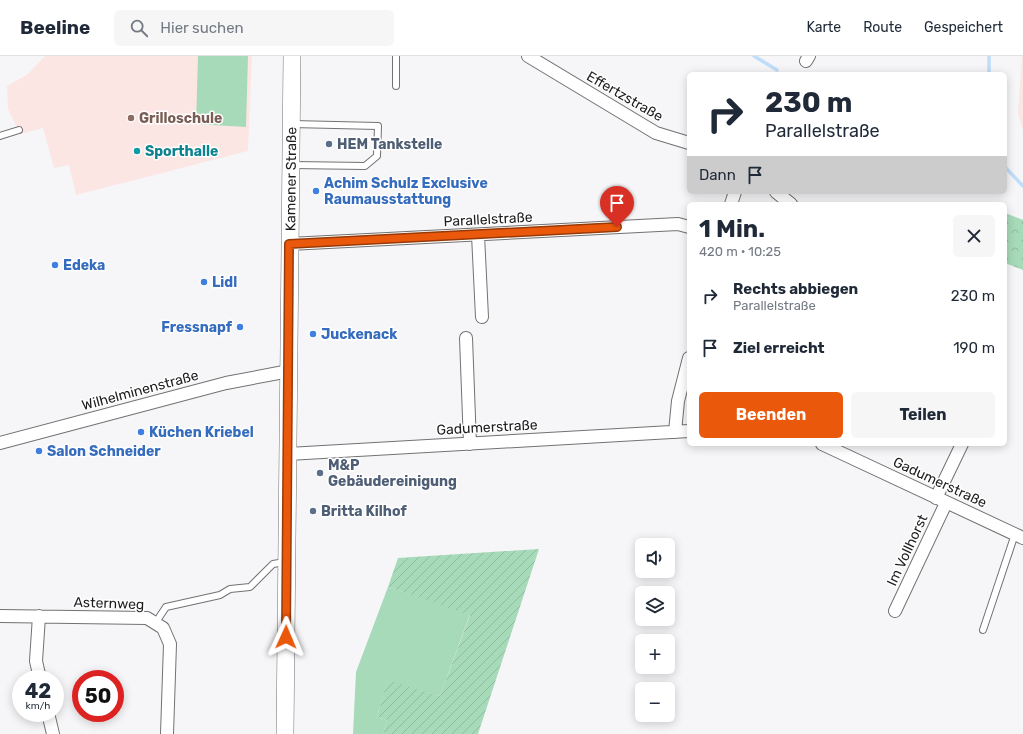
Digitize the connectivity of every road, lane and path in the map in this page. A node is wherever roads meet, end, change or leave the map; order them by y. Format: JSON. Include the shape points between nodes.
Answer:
{"nodes":[{"id":1,"x":292,"y":56,"type":"edge"},
{"id":2,"x":396,"y":56,"type":"edge"},
{"id":3,"x":528,"y":56,"type":"edge"},
{"id":4,"x":396,"y":86,"type":"dead end"},
{"id":5,"x":291,"y":124,"type":"junction"},
{"id":6,"x":19,"y":130,"type":"dead end"},
{"id":7,"x":0,"y":136,"type":"edge"},
{"id":8,"x":687,"y":142,"type":"edge"},
{"id":9,"x":290,"y":165,"type":"junction"},
{"id":10,"x":778,"y":194,"type":"edge"},
{"id":11,"x":788,"y":202,"type":"edge"},
{"id":12,"x":687,"y":226,"type":"edge"},
{"id":13,"x":478,"y":235,"type":"junction"},
{"id":14,"x":289,"y":244,"type":"junction"},
{"id":15,"x":482,"y":317,"type":"dead end"},
{"id":16,"x":466,"y":338,"type":"dead end"},
{"id":17,"x":687,"y":366,"type":"edge"},
{"id":18,"x":289,"y":371,"type":"junction"},
{"id":19,"x":687,"y":431,"type":"edge"},
{"id":20,"x":674,"y":432,"type":"junction"},
{"id":21,"x":0,"y":443,"type":"edge"},
{"id":22,"x":470,"y":444,"type":"junction"},
{"id":23,"x":826,"y":446,"type":"edge"},
{"id":24,"x":961,"y":446,"type":"edge"},
{"id":25,"x":288,"y":454,"type":"junction"},
{"id":26,"x":941,"y":500,"type":"junction"},
{"id":27,"x":1019,"y":536,"type":"edge"},
{"id":28,"x":287,"y":562,"type":"junction"},
{"id":29,"x":895,"y":611,"type":"dead end"},
{"id":30,"x":0,"y":616,"type":"edge"},
{"id":31,"x":39,"y":616,"type":"junction"},
{"id":32,"x":156,"y":622,"type":"junction"},
{"id":33,"x":983,"y":630,"type":"dead end"},
{"id":34,"x":38,"y":670,"type":"edge"},
{"id":35,"x":50,"y":722,"type":"edge"},
{"id":36,"x":53,"y":734,"type":"edge"},
{"id":37,"x":167,"y":734,"type":"edge"},
{"id":38,"x":285,"y":734,"type":"edge"}],
"edges":[{"from":1,"to":5,"type":"main road","name":"Kamener Straße"},
{"from":2,"to":4,"type":"lane"},
{"from":3,"to":8,"type":"street","name":"Effertzstraße","via":[[656,133]]},
{"from":5,"to":9,"type":"main road","name":"Kamener Straße"},
{"from":5,"to":9,"type":"lane","via":[[378,126],[377,156],[365,166]]},
{"from":6,"to":7,"type":"lane"},
{"from":9,"to":14,"type":"main road","name":"Kamener Straße"},
{"from":10,"to":11,"type":"street"},
{"from":12,"to":13,"type":"street","name":"Parallelstraße","via":[[678,224]]},
{"from":13,"to":14,"type":"street","name":"Parallelstraße"},
{"from":13,"to":15,"type":"street"},
{"from":14,"to":18,"type":"main road","name":"Kamener Straße"},
{"from":16,"to":22,"type":"street"},
{"from":17,"to":20,"type":"street","via":[[678,401]]},
{"from":18,"to":21,"type":"street","name":"Wilhelminenstraße","via":[[226,383]]},
{"from":18,"to":25,"type":"main road","name":"Kamener Straße"},
{"from":19,"to":20,"type":"street","name":"Gadumerstraße"},
{"from":20,"to":22,"type":"street","name":"Gadumerstraße"},
{"from":22,"to":25,"type":"street","name":"Gadumerstraße"},
{"from":23,"to":26,"type":"street","name":"Gadumerstraße"},
{"from":24,"to":26,"type":"street","name":"Im Vollhorst"},
{"from":25,"to":28,"type":"main road","name":"Kamener Straße"},
{"from":26,"to":27,"type":"street","name":"Gadumerstraße"},
{"from":26,"to":29,"type":"street","name":"Im Vollhorst"},
{"from":27,"to":33,"type":"lane"},
{"from":28,"to":32,"type":"lane","via":[[273,564],[250,587],[230,589],[220,594],[166,607]]},
{"from":28,"to":38,"type":"main road","name":"Kamener Straße"},
{"from":30,"to":31,"type":"street","name":"Asternweg"},
{"from":31,"to":32,"type":"street","name":"Asternweg","via":[[147,618]]},
{"from":31,"to":34,"type":"street","via":[[36,661]]},
{"from":32,"to":37,"type":"street","name":"Asternweg","via":[[163,628],[170,644]]},
{"from":35,"to":36,"type":"street"}]}
